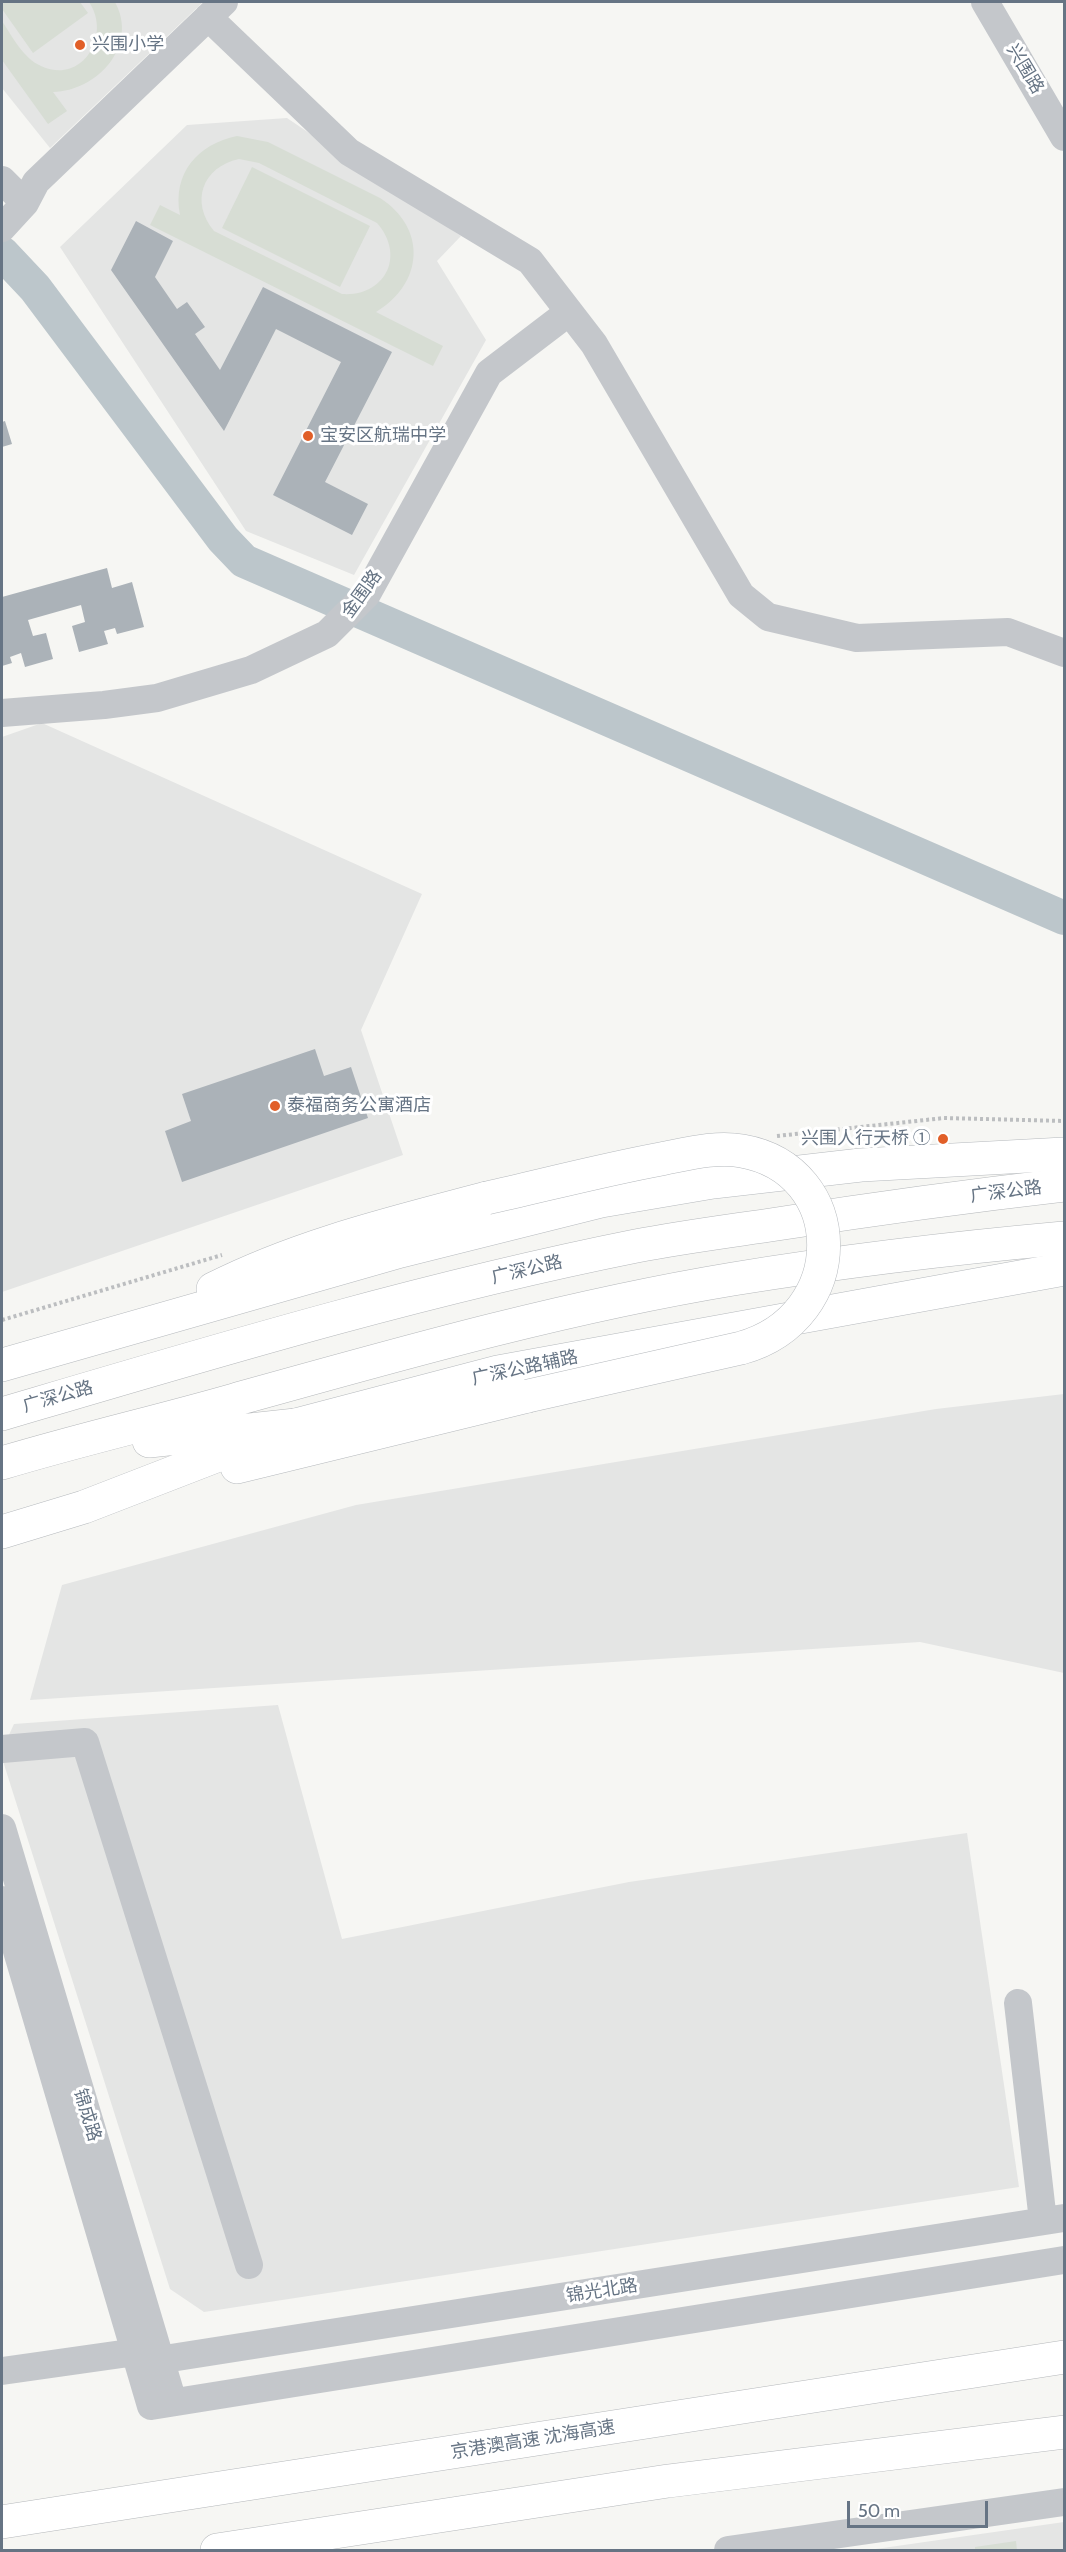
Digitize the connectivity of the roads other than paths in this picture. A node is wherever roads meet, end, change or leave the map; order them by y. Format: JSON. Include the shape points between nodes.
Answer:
{"nodes":[{"id":1,"x":985,"y":2,"type":"edge"},
{"id":2,"x":216,"y":9,"type":"edge"},
{"id":3,"x":1065,"y":136,"type":"edge"},
{"id":4,"x":2,"y":180,"type":"edge"},
{"id":5,"x":15,"y":214,"type":"edge"},
{"id":6,"x":569,"y":312,"type":"junction"},
{"id":7,"x":1065,"y":653,"type":"edge"},
{"id":8,"x":2,"y":713,"type":"edge"},
{"id":9,"x":1065,"y":1154,"type":"edge"},
{"id":10,"x":1065,"y":1185,"type":"edge"},
{"id":11,"x":1065,"y":1238,"type":"edge"},
{"id":12,"x":1065,"y":1269,"type":"edge"},
{"id":13,"x":105,"y":1335,"type":"junction"},
{"id":14,"x":2,"y":1365,"type":"edge"},
{"id":15,"x":2,"y":1414,"type":"edge"},
{"id":16,"x":296,"y":1425,"type":"junction"},
{"id":17,"x":4,"y":1462,"type":"edge"},
{"id":18,"x":84,"y":1507,"type":"junction"},
{"id":19,"x":2,"y":1532,"type":"edge"},
{"id":20,"x":2,"y":1749,"type":"edge"},
{"id":21,"x":2,"y":1828,"type":"edge"},
{"id":22,"x":2,"y":1900,"type":"edge"},
{"id":23,"x":1018,"y":2003,"type":"dead end"},
{"id":24,"x":1054,"y":2219,"type":"edge"},
{"id":25,"x":1065,"y":2260,"type":"edge"},
{"id":26,"x":249,"y":2265,"type":"dead end"},
{"id":27,"x":1065,"y":2357,"type":"edge"},
{"id":28,"x":145,"y":2358,"type":"junction"},
{"id":29,"x":2,"y":2372,"type":"edge"},
{"id":30,"x":1065,"y":2432,"type":"edge"},
{"id":31,"x":1065,"y":2502,"type":"edge"},
{"id":32,"x":2,"y":2522,"type":"edge"},
{"id":33,"x":217,"y":2550,"type":"edge"},
{"id":34,"x":728,"y":2550,"type":"edge"}],
"edges":[{"from":1,"to":3,"type":"street","name":"兴围路"},
{"from":2,"to":5,"type":"street","via":[[36,182]]},
{"from":2,"to":6,"type":"street","via":[[349,152],[530,261]]},
{"from":4,"to":5,"type":"street"},
{"from":6,"to":7,"type":"street","via":[[594,344],[741,595],[768,617],[857,638],[1008,632]]},
{"from":6,"to":8,"type":"street","name":"金围路","via":[[489,373],[374,583],[360,604],[327,634],[259,667],[157,698]]},
{"from":9,"to":13,"type":"main road","via":[[861,1165],[713,1182],[601,1201],[390,1254]]},
{"from":10,"to":15,"type":"main road","name":"广深公路","via":[[926,1201],[639,1245],[367,1308]]},
{"from":11,"to":17,"type":"main road","via":[[924,1251],[639,1297],[367,1362]]},
{"from":12,"to":16,"type":"main road","name":"广深公路辅路","via":[[498,1372]]},
{"from":13,"to":14,"type":"main road"},
{"from":13,"to":18,"type":"main road","bridge":true,"via":[[304,1249],[487,1198],[707,1150],[759,1155],[789,1172],[811,1199],[822,1232],[822,1266],[801,1313],[774,1335],[741,1348],[338,1441]]},
{"from":16,"to":17,"type":"main road","via":[[168,1438]]},
{"from":16,"to":18,"type":"main road","name":"广深公路辅路"},
{"from":18,"to":19,"type":"main road","name":"广深公路辅路"},
{"from":20,"to":26,"type":"street","via":[[85,1742]]},
{"from":21,"to":28,"type":"street","name":"锦成路"},
{"from":22,"to":28,"type":"street","name":"锦成路"},
{"from":23,"to":24,"type":"street"},
{"from":24,"to":28,"type":"street","name":"锦光北路"},
{"from":25,"to":28,"type":"street","name":"锦成路","via":[[162,2404]]},
{"from":27,"to":32,"type":"main road","name":"京港澳高速 沈海高速"},
{"from":28,"to":29,"type":"street","name":"锦光北路"},
{"from":30,"to":33,"type":"main road","via":[[668,2481]]},
{"from":31,"to":34,"type":"street"}]}
